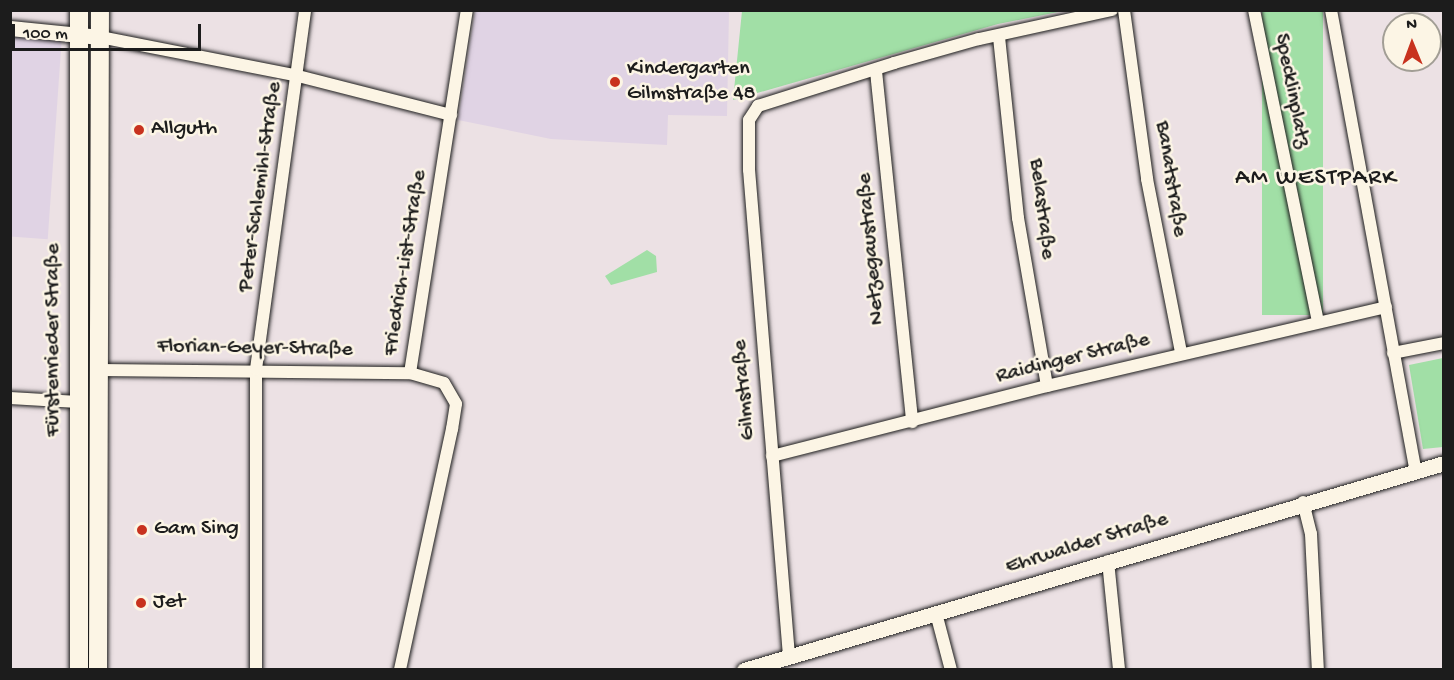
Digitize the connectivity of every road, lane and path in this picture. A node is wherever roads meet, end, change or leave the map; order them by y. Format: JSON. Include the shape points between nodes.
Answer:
{"nodes":[{"id":1,"x":79,"y":10,"type":"edge"},
{"id":2,"x":100,"y":10,"type":"edge"},
{"id":3,"x":305,"y":10,"type":"edge"},
{"id":4,"x":467,"y":10,"type":"edge"},
{"id":5,"x":1112,"y":10,"type":"edge"},
{"id":6,"x":1124,"y":10,"type":"edge"},
{"id":7,"x":1254,"y":10,"type":"edge"},
{"id":8,"x":1331,"y":10,"type":"edge"},
{"id":9,"x":10,"y":28,"type":"edge"},
{"id":10,"x":90,"y":36,"type":"junction"},
{"id":11,"x":999,"y":37,"type":"junction"},
{"id":12,"x":876,"y":71,"type":"junction"},
{"id":13,"x":298,"y":75,"type":"junction"},
{"id":14,"x":451,"y":115,"type":"junction"},
{"id":15,"x":1386,"y":306,"type":"junction"},
{"id":16,"x":1318,"y":321,"type":"junction"},
{"id":17,"x":1443,"y":342,"type":"edge"},
{"id":18,"x":1181,"y":353,"type":"junction"},
{"id":19,"x":1393,"y":353,"type":"junction"},
{"id":20,"x":256,"y":369,"type":"junction"},
{"id":21,"x":99,"y":370,"type":"junction"},
{"id":22,"x":410,"y":373,"type":"junction"},
{"id":23,"x":1047,"y":386,"type":"junction"},
{"id":24,"x":10,"y":398,"type":"edge"},
{"id":25,"x":78,"y":402,"type":"junction"},
{"id":26,"x":912,"y":422,"type":"junction"},
{"id":27,"x":771,"y":456,"type":"junction"},
{"id":28,"x":1443,"y":463,"type":"edge"},
{"id":29,"x":1415,"y":469,"type":"junction"},
{"id":30,"x":1303,"y":502,"type":"junction"},
{"id":31,"x":1108,"y":561,"type":"junction"},
{"id":32,"x":936,"y":614,"type":"junction"},
{"id":33,"x":789,"y":656,"type":"junction"},
{"id":34,"x":769,"y":666,"type":"edge"},
{"id":35,"x":79,"y":669,"type":"edge"},
{"id":36,"x":98,"y":669,"type":"edge"},
{"id":37,"x":256,"y":669,"type":"edge"},
{"id":38,"x":400,"y":669,"type":"edge"},
{"id":39,"x":744,"y":669,"type":"edge"},
{"id":40,"x":951,"y":669,"type":"edge"},
{"id":41,"x":1119,"y":669,"type":"edge"},
{"id":42,"x":1318,"y":669,"type":"edge"}],
"edges":[{"from":1,"to":10,"type":"main road","name":"Fürstenrieder Straße"},
{"from":2,"to":10,"type":"main road","name":"Fürstenrieder Straße"},
{"from":3,"to":13,"type":"street","name":"Peter-Schlemihl-Straße"},
{"from":4,"to":14,"type":"street","name":"Friedrich-List-Straße"},
{"from":5,"to":11,"type":"street"},
{"from":6,"to":18,"type":"street","name":"Banatstraße","via":[[1147,179]]},
{"from":7,"to":16,"type":"street","name":"Specklinplatz"},
{"from":8,"to":15,"type":"street"},
{"from":9,"to":10,"type":"street"},
{"from":10,"to":13,"type":"street"},
{"from":10,"to":21,"type":"main road","name":"Fürstenrieder Straße"},
{"from":10,"to":25,"type":"main road","name":"Fürstenrieder Straße"},
{"from":11,"to":12,"type":"street","via":[[979,39]]},
{"from":11,"to":23,"type":"street","name":"Belastraße","via":[[1018,218]]},
{"from":12,"to":26,"type":"street","name":"Netzegaustraße"},
{"from":12,"to":27,"type":"street","name":"Gilmstraße","via":[[758,106],[749,120],[749,170]]},
{"from":13,"to":14,"type":"street"},
{"from":13,"to":20,"type":"street","name":"Peter-Schlemihl-Straße"},
{"from":14,"to":22,"type":"street","name":"Friedrich-List-Straße"},
{"from":15,"to":16,"type":"street","name":"Raidinger Straße"},
{"from":15,"to":19,"type":"street"},
{"from":16,"to":18,"type":"street","name":"Raidinger Straße"},
{"from":17,"to":19,"type":"street"},
{"from":18,"to":23,"type":"street","name":"Raidinger Straße"},
{"from":19,"to":29,"type":"street"},
{"from":20,"to":21,"type":"street","name":"Florian-Geyer-Straße"},
{"from":20,"to":22,"type":"street","name":"Florian-Geyer-Straße"},
{"from":20,"to":37,"type":"street","name":"Peter-Schlemihl-Straße"},
{"from":21,"to":36,"type":"main road","name":"Fürstenrieder Straße"},
{"from":22,"to":38,"type":"street","name":"Friedrich-List-Straße","via":[[444,383],[456,404]]},
{"from":23,"to":26,"type":"street","name":"Raidinger Straße"},
{"from":24,"to":25,"type":"street"},
{"from":25,"to":35,"type":"main road","name":"Fürstenrieder Straße"},
{"from":26,"to":27,"type":"street","name":"Raidinger Straße"},
{"from":27,"to":33,"type":"street","name":"Gilmstraße"},
{"from":28,"to":29,"type":"street","name":"Ehrwalder Straße"},
{"from":29,"to":30,"type":"street","name":"Ehrwalder Straße"},
{"from":30,"to":31,"type":"street","name":"Ehrwalder Straße"},
{"from":30,"to":42,"type":"street","via":[[1311,534]]},
{"from":31,"to":32,"type":"street","name":"Ehrwalder Straße"},
{"from":31,"to":41,"type":"street"},
{"from":32,"to":33,"type":"street","name":"Ehrwalder Straße"},
{"from":32,"to":40,"type":"street"},
{"from":33,"to":34,"type":"street","name":"Ehrwalder Straße"},
{"from":34,"to":39,"type":"street","name":"Ehrwalder Straße"}]}
